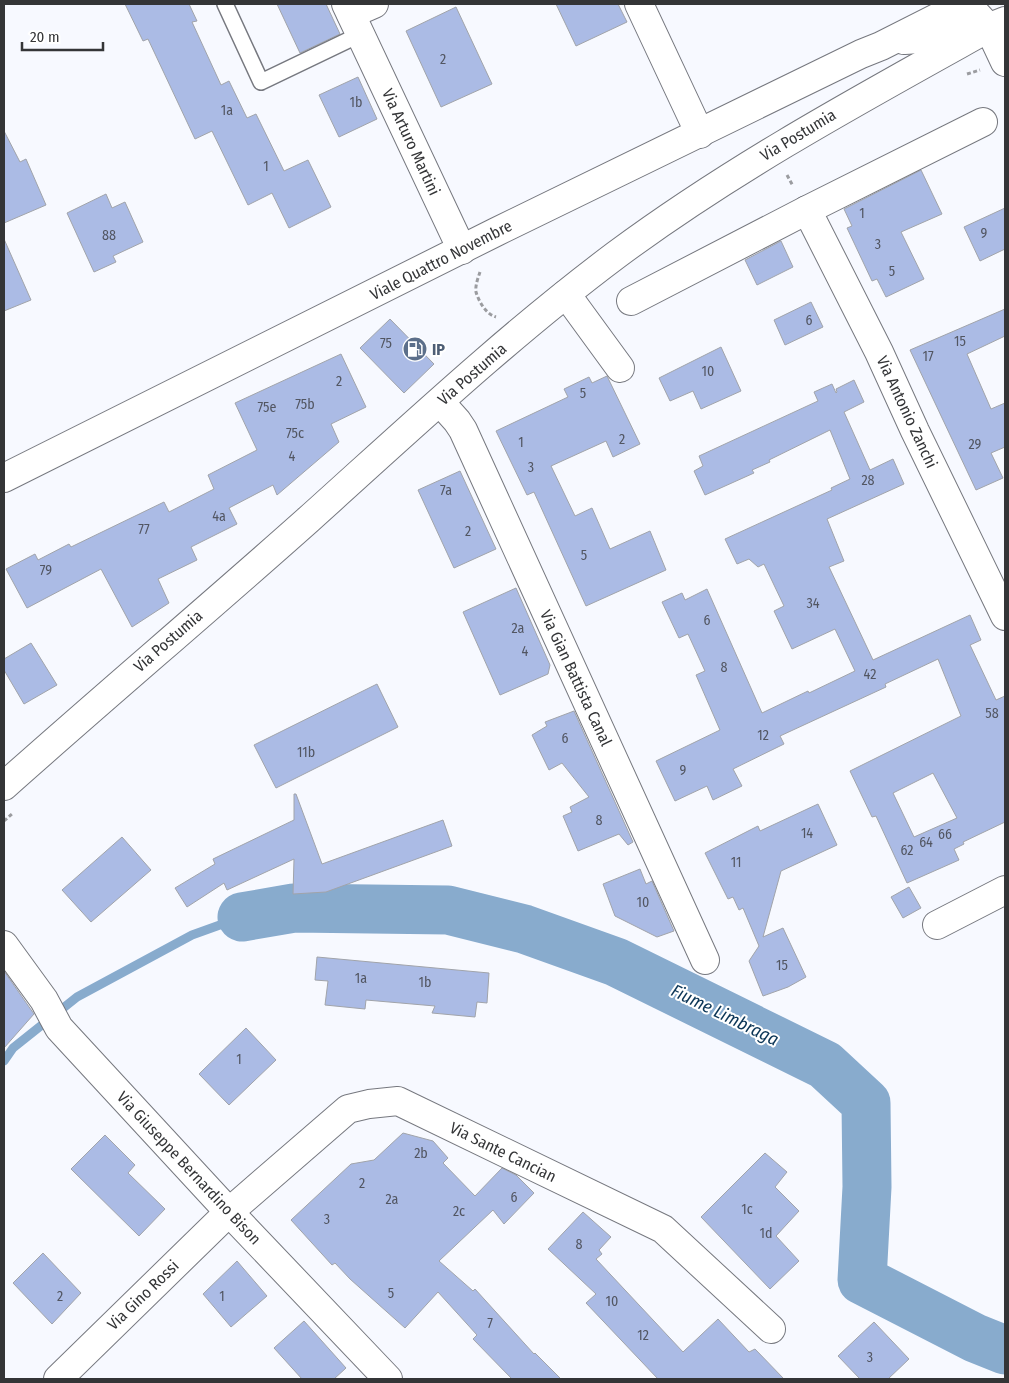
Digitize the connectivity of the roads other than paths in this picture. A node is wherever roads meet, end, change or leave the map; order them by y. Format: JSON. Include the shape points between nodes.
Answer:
{"nodes":[{"id":1,"x":225,"y":4,"type":"edge"},
{"id":2,"x":639,"y":4,"type":"edge"},
{"id":3,"x":962,"y":5,"type":"edge"},
{"id":4,"x":358,"y":14,"type":"edge"},
{"id":5,"x":997,"y":24,"type":"edge"},
{"id":6,"x":881,"y":46,"type":"junction"},
{"id":7,"x":1005,"y":62,"type":"edge"},
{"id":8,"x":982,"y":122,"type":"dead end"},
{"id":9,"x":700,"y":134,"type":"junction"},
{"id":10,"x":806,"y":210,"type":"junction"},
{"id":11,"x":462,"y":250,"type":"junction"},
{"id":12,"x":566,"y":294,"type":"junction"},
{"id":13,"x":631,"y":301,"type":"dead end"},
{"id":14,"x":620,"y":368,"type":"dead end"},
{"id":15,"x":440,"y":402,"type":"junction"},
{"id":16,"x":4,"y":478,"type":"edge"},
{"id":17,"x":1005,"y":616,"type":"edge"},
{"id":18,"x":4,"y":786,"type":"edge"},
{"id":19,"x":1005,"y":890,"type":"edge"},
{"id":20,"x":937,"y":925,"type":"dead end"},
{"id":21,"x":4,"y":945,"type":"edge"},
{"id":22,"x":705,"y":960,"type":"dead end"},
{"id":23,"x":229,"y":1212,"type":"junction"},
{"id":24,"x":771,"y":1329,"type":"dead end"},
{"id":25,"x":58,"y":1379,"type":"edge"},
{"id":26,"x":388,"y":1379,"type":"edge"}],
"edges":[{"from":1,"to":4,"type":"lane","name":"Via Arturo Martini","via":[[261,82]]},
{"from":2,"to":9,"type":"street"},
{"from":3,"to":5,"type":"street"},
{"from":3,"to":6,"type":"street"},
{"from":4,"to":11,"type":"street","name":"Via Arturo Martini"},
{"from":5,"to":6,"type":"street","via":[[965,35],[902,40]]},
{"from":5,"to":7,"type":"street"},
{"from":5,"to":12,"type":"street","name":"Via Postumia","via":[[849,105],[721,182]]},
{"from":6,"to":9,"type":"street","name":"Viale Quattro Novembre"},
{"from":8,"to":10,"type":"street"},
{"from":9,"to":11,"type":"street","name":"Viale Quattro Novembre"},
{"from":10,"to":13,"type":"street"},
{"from":10,"to":17,"type":"street","name":"Via Antonio Zanchi","via":[[879,352]]},
{"from":11,"to":16,"type":"street","name":"Viale Quattro Novembre"},
{"from":12,"to":14,"type":"street"},
{"from":12,"to":15,"type":"street","name":"Via Postumia"},
{"from":15,"to":18,"type":"street","name":"Via Postumia"},
{"from":15,"to":22,"type":"street","name":"Via Gian Battista Canal","via":[[463,430]]},
{"from":19,"to":20,"type":"street"},
{"from":21,"to":23,"type":"street","name":"Via Giuseppe Bernardino Bison","via":[[44,1000],[59,1028]]},
{"from":23,"to":24,"type":"street","name":"Via Sante Cancian","via":[[348,1109],[398,1101],[663,1229]]},
{"from":23,"to":25,"type":"street","name":"Via Gino Rossi"},
{"from":23,"to":26,"type":"street","name":"Via Giuseppe Bernardino Bison"}]}
